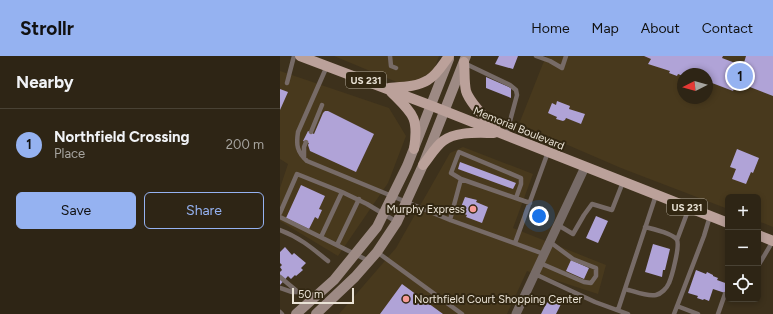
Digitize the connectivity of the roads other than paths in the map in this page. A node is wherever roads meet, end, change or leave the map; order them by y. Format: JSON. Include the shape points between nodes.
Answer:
{"nodes":[{"id":1,"x":294,"y":56,"type":"edge"},
{"id":2,"x":300,"y":56,"type":"edge"},
{"id":3,"x":390,"y":56,"type":"edge"},
{"id":4,"x":450,"y":56,"type":"edge"},
{"id":5,"x":536,"y":56,"type":"edge"},
{"id":6,"x":566,"y":56,"type":"edge"},
{"id":7,"x":465,"y":59,"type":"edge"},
{"id":8,"x":327,"y":66,"type":"junction"},
{"id":9,"x":396,"y":68,"type":"dead end"},
{"id":10,"x":287,"y":83,"type":"dead end"},
{"id":11,"x":386,"y":88,"type":"junction"},
{"id":12,"x":322,"y":105,"type":"dead end"},
{"id":13,"x":432,"y":106,"type":"junction"},
{"id":14,"x":444,"y":111,"type":"junction"},
{"id":15,"x":311,"y":132,"type":"dead end"},
{"id":16,"x":502,"y":134,"type":"junction"},
{"id":17,"x":306,"y":142,"type":"dead end"},
{"id":18,"x":414,"y":149,"type":"junction"},
{"id":19,"x":548,"y":152,"type":"junction"},
{"id":20,"x":304,"y":158,"type":"junction"},
{"id":21,"x":423,"y":165,"type":"junction"},
{"id":22,"x":585,"y":167,"type":"junction"},
{"id":23,"x":461,"y":179,"type":"junction"},
{"id":24,"x":623,"y":182,"type":"junction"},
{"id":25,"x":342,"y":192,"type":"junction"},
{"id":26,"x":656,"y":195,"type":"junction"},
{"id":27,"x":392,"y":196,"type":"junction"},
{"id":28,"x":516,"y":198,"type":"junction"},
{"id":29,"x":359,"y":199,"type":"junction"},
{"id":30,"x":406,"y":201,"type":"junction"},
{"id":31,"x":530,"y":203,"type":"junction"},
{"id":32,"x":689,"y":208,"type":"junction"},
{"id":33,"x":280,"y":213,"type":"edge"},
{"id":34,"x":384,"y":214,"type":"junction"},
{"id":35,"x":710,"y":216,"type":"junction"},
{"id":36,"x":280,"y":217,"type":"edge"},
{"id":37,"x":450,"y":220,"type":"junction"},
{"id":38,"x":397,"y":222,"type":"junction"},
{"id":39,"x":725,"y":222,"type":"edge"},
{"id":40,"x":558,"y":225,"type":"junction"},
{"id":41,"x":646,"y":227,"type":"junction"},
{"id":42,"x":280,"y":230,"type":"edge"},
{"id":43,"x":761,"y":236,"type":"edge"},
{"id":44,"x":321,"y":237,"type":"junction"},
{"id":45,"x":677,"y":240,"type":"junction"},
{"id":46,"x":773,"y":241,"type":"edge"},
{"id":47,"x":550,"y":242,"type":"junction"},
{"id":48,"x":515,"y":243,"type":"junction"},
{"id":49,"x":337,"y":245,"type":"junction"},
{"id":50,"x":377,"y":252,"type":"junction"},
{"id":51,"x":355,"y":254,"type":"junction"},
{"id":52,"x":544,"y":254,"type":"junction"},
{"id":53,"x":328,"y":261,"type":"dead end"},
{"id":54,"x":369,"y":261,"type":"junction"},
{"id":55,"x":761,"y":261,"type":"edge"},
{"id":56,"x":540,"y":263,"type":"junction"},
{"id":57,"x":341,"y":271,"type":"junction"},
{"id":58,"x":535,"y":274,"type":"junction"},
{"id":59,"x":280,"y":276,"type":"edge"},
{"id":60,"x":351,"y":281,"type":"junction"},
{"id":61,"x":280,"y":288,"type":"edge"},
{"id":62,"x":625,"y":289,"type":"junction"},
{"id":63,"x":725,"y":294,"type":"dead end"},
{"id":64,"x":678,"y":306,"type":"junction"},
{"id":65,"x":311,"y":309,"type":"edge"},
{"id":66,"x":618,"y":310,"type":"junction"},
{"id":67,"x":296,"y":314,"type":"edge"},
{"id":68,"x":462,"y":314,"type":"edge"},
{"id":69,"x":516,"y":314,"type":"edge"},
{"id":70,"x":628,"y":314,"type":"edge"},
{"id":71,"x":674,"y":314,"type":"edge"},
{"id":72,"x":698,"y":314,"type":"edge"},
{"id":73,"x":718,"y":314,"type":"edge"}],
"edges":[{"from":1,"to":10,"type":"lane"},
{"from":2,"to":8,"type":"main road","name":"Memorial Boulevard","number":"US 231"},
{"from":3,"to":9,"type":"lane","via":[[391,66]]},
{"from":4,"to":11,"type":"main road","via":[[429,80],[409,86]]},
{"from":4,"to":13,"type":"main road"},
{"from":5,"to":6,"type":"lane","via":[[562,68]]},
{"from":7,"to":14,"type":"main road"},
{"from":7,"to":16,"type":"main road","via":[[464,83],[467,93],[472,102]]},
{"from":7,"to":16,"type":"lane","via":[[516,90],[517,95]]},
{"from":8,"to":11,"type":"main road","name":"Memorial Boulevard","number":"US 231"},
{"from":8,"to":20,"type":"lane","via":[[298,132],[297,148]]},
{"from":11,"to":13,"type":"main road","name":"Memorial Boulevard","number":"US 231"},
{"from":11,"to":18,"type":"main road","via":[[414,117],[417,132]]},
{"from":12,"to":15,"type":"lane"},
{"from":13,"to":14,"type":"main road","name":"Memorial Boulevard","number":"US 231"},
{"from":13,"to":18,"type":"main road"},
{"from":14,"to":16,"type":"main road","name":"Memorial Boulevard","number":"US 231"},
{"from":14,"to":21,"type":"main road"},
{"from":16,"to":19,"type":"main road","name":"Memorial Boulevard","number":"US 231"},
{"from":16,"to":21,"type":"main road","via":[[450,137],[442,142]]},
{"from":17,"to":20,"type":"lane"},
{"from":18,"to":27,"type":"main road"},
{"from":19,"to":22,"type":"main road","name":"Memorial Boulevard","number":"US 231"},
{"from":19,"to":31,"type":"lane"},
{"from":20,"to":27,"type":"lane"},
{"from":21,"to":30,"type":"main road"},
{"from":22,"to":24,"type":"main road","name":"Memorial Boulevard","number":"US 231"},
{"from":22,"to":40,"type":"street"},
{"from":23,"to":28,"type":"lane"},
{"from":23,"to":28,"type":"lane","via":[[451,174],[458,152],[521,178],[522,184]]},
{"from":23,"to":37,"type":"lane"},
{"from":24,"to":26,"type":"main road","name":"Memorial Boulevard","number":"US 231"},
{"from":24,"to":40,"type":"lane","via":[[612,210],[592,204],[573,234]]},
{"from":25,"to":29,"type":"lane"},
{"from":25,"to":33,"type":"lane","via":[[297,174]]},
{"from":25,"to":44,"type":"lane"},
{"from":26,"to":32,"type":"main road","name":"Memorial Boulevard","number":"US 231"},
{"from":26,"to":41,"type":"lane"},
{"from":27,"to":30,"type":"lane"},
{"from":27,"to":34,"type":"main road"},
{"from":28,"to":31,"type":"lane"},
{"from":29,"to":34,"type":"lane"},
{"from":29,"to":49,"type":"lane"},
{"from":30,"to":37,"type":"lane"},
{"from":30,"to":38,"type":"main road"},
{"from":31,"to":48,"type":"lane"},
{"from":32,"to":35,"type":"main road","name":"Memorial Boulevard","number":"US 231"},
{"from":32,"to":45,"type":"lane"},
{"from":34,"to":38,"type":"lane"},
{"from":34,"to":51,"type":"main road"},
{"from":35,"to":39,"type":"main road","name":"Memorial Boulevard","number":"US 231"},
{"from":35,"to":64,"type":"lane"},
{"from":36,"to":44,"type":"lane"},
{"from":37,"to":48,"type":"lane"},
{"from":38,"to":50,"type":"main road"},
{"from":40,"to":47,"type":"street"},
{"from":41,"to":45,"type":"lane","via":[[666,233]]},
{"from":41,"to":62,"type":"lane"},
{"from":42,"to":53,"type":"lane","via":[[305,242]]},
{"from":43,"to":46,"type":"main road"},
{"from":44,"to":49,"type":"lane"},
{"from":45,"to":62,"type":"lane","via":[[678,247],[669,284],[664,291],[650,296]]},
{"from":46,"to":55,"type":"lane"},
{"from":47,"to":52,"type":"street"},
{"from":47,"to":56,"type":"lane","via":[[574,259],[596,268],[596,276],[591,283],[584,282]]},
{"from":48,"to":52,"type":"lane"},
{"from":49,"to":51,"type":"lane"},
{"from":50,"to":54,"type":"main road"},
{"from":50,"to":68,"type":"lane"},
{"from":51,"to":54,"type":"lane"},
{"from":51,"to":57,"type":"main road"},
{"from":52,"to":56,"type":"street"},
{"from":54,"to":60,"type":"main road"},
{"from":56,"to":58,"type":"street"},
{"from":57,"to":60,"type":"lane"},
{"from":57,"to":65,"type":"main road"},
{"from":58,"to":66,"type":"lane"},
{"from":58,"to":69,"type":"street"},
{"from":59,"to":61,"type":"lane","via":[[298,292]]},
{"from":60,"to":65,"type":"main road"},
{"from":62,"to":66,"type":"lane"},
{"from":63,"to":73,"type":"lane"},
{"from":64,"to":71,"type":"lane"},
{"from":64,"to":72,"type":"lane"},
{"from":65,"to":67,"type":"main road"},
{"from":66,"to":70,"type":"lane"}]}
